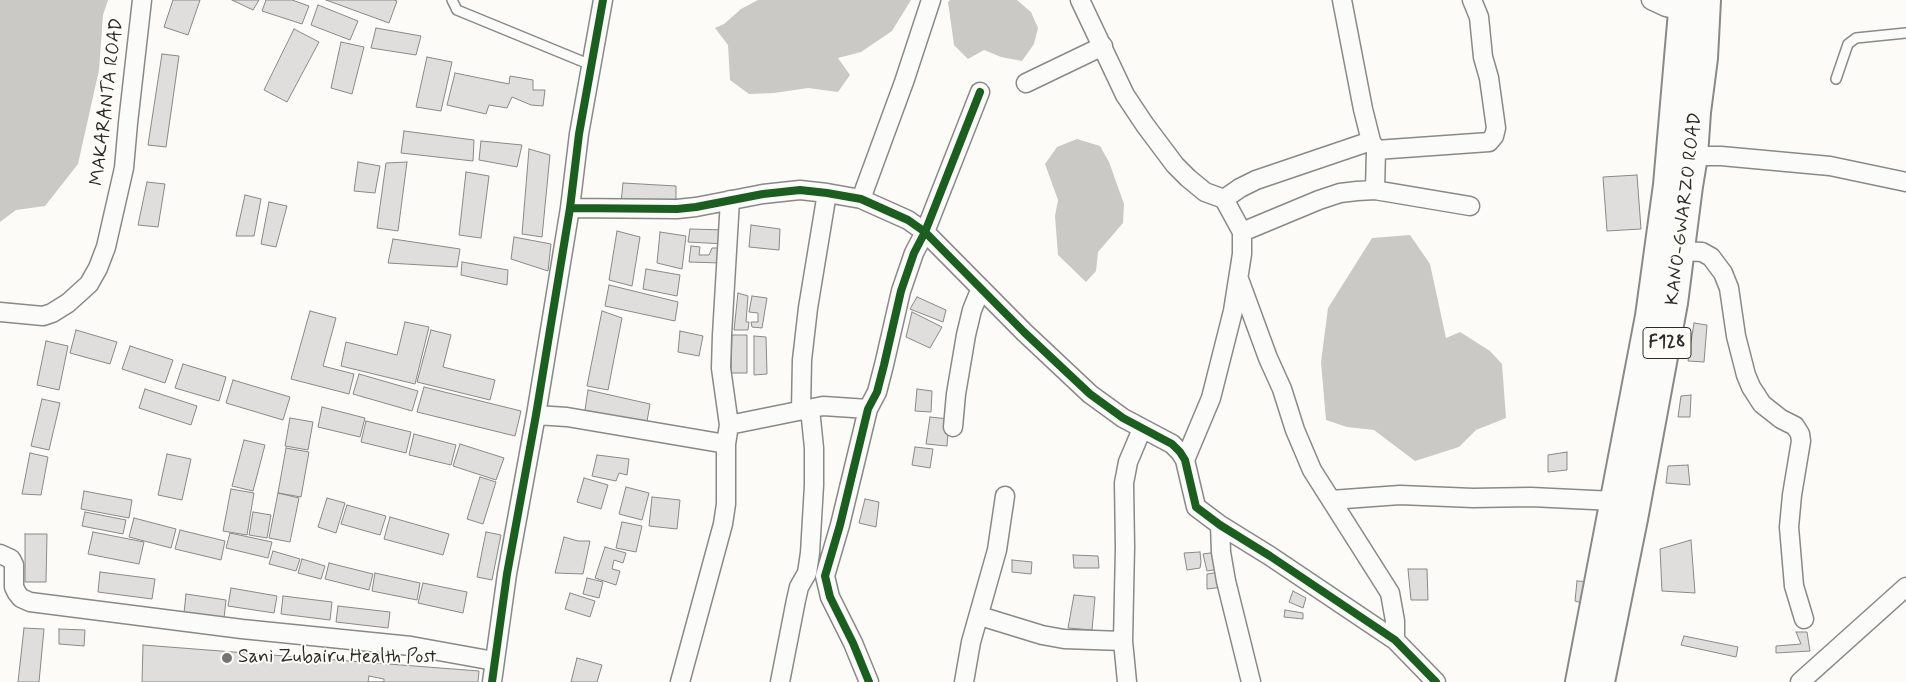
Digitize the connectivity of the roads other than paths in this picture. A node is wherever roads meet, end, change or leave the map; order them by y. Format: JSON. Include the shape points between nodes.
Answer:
{"nodes":[{"id":1,"x":142,"y":0,"type":"edge"},
{"id":2,"x":452,"y":0,"type":"edge"},
{"id":3,"x":603,"y":0,"type":"edge"},
{"id":4,"x":931,"y":0,"type":"edge"},
{"id":5,"x":1080,"y":0,"type":"edge"},
{"id":6,"x":1342,"y":0,"type":"edge"},
{"id":7,"x":1472,"y":0,"type":"edge"},
{"id":8,"x":1651,"y":0,"type":"edge"},
{"id":9,"x":1707,"y":0,"type":"edge"},
{"id":10,"x":1683,"y":5,"type":"edge"},
{"id":11,"x":1906,"y":32,"type":"edge"},
{"id":12,"x":1103,"y":46,"type":"junction"},
{"id":13,"x":591,"y":65,"type":"junction"},
{"id":14,"x":1836,"y":79,"type":"dead end"},
{"id":15,"x":1026,"y":83,"type":"dead end"},
{"id":16,"x":980,"y":92,"type":"dead end"},
{"id":17,"x":1373,"y":146,"type":"junction"},
{"id":18,"x":1694,"y":156,"type":"junction"},
{"id":19,"x":1906,"y":182,"type":"edge"},
{"id":20,"x":1375,"y":190,"type":"junction"},
{"id":21,"x":828,"y":193,"type":"junction"},
{"id":22,"x":861,"y":199,"type":"junction"},
{"id":23,"x":1224,"y":199,"type":"junction"},
{"id":24,"x":730,"y":200,"type":"junction"},
{"id":25,"x":1470,"y":206,"type":"dead end"},
{"id":26,"x":570,"y":208,"type":"junction"},
{"id":27,"x":925,"y":232,"type":"junction"},
{"id":28,"x":1242,"y":232,"type":"junction"},
{"id":29,"x":1681,"y":251,"type":"junction"},
{"id":30,"x":1239,"y":278,"type":"junction"},
{"id":31,"x":981,"y":288,"type":"junction"},
{"id":32,"x":0,"y":312,"type":"edge"},
{"id":33,"x":805,"y":409,"type":"junction"},
{"id":34,"x":868,"y":409,"type":"junction"},
{"id":35,"x":536,"y":414,"type":"junction"},
{"id":36,"x":729,"y":424,"type":"junction"},
{"id":37,"x":953,"y":428,"type":"dead end"},
{"id":38,"x":1142,"y":429,"type":"junction"},
{"id":39,"x":726,"y":444,"type":"junction"},
{"id":40,"x":1185,"y":460,"type":"junction"},
{"id":41,"x":1005,"y":496,"type":"dead end"},
{"id":42,"x":1331,"y":500,"type":"junction"},
{"id":43,"x":1614,"y":501,"type":"junction"},
{"id":44,"x":1220,"y":526,"type":"junction"},
{"id":45,"x":0,"y":554,"type":"edge"},
{"id":46,"x":808,"y":573,"type":"junction"},
{"id":47,"x":825,"y":576,"type":"junction"},
{"id":48,"x":1906,"y":587,"type":"edge"},
{"id":49,"x":980,"y":616,"type":"junction"},
{"id":50,"x":1804,"y":619,"type":"dead end"},
{"id":51,"x":1395,"y":640,"type":"junction"},
{"id":52,"x":1123,"y":641,"type":"junction"},
{"id":53,"x":494,"y":661,"type":"junction"},
{"id":54,"x":492,"y":682,"type":"edge"},
{"id":55,"x":680,"y":682,"type":"edge"},
{"id":56,"x":780,"y":682,"type":"edge"},
{"id":57,"x":869,"y":682,"type":"edge"},
{"id":58,"x":964,"y":682,"type":"edge"},
{"id":59,"x":1126,"y":682,"type":"edge"},
{"id":60,"x":1252,"y":682,"type":"edge"},
{"id":61,"x":1436,"y":682,"type":"edge"},
{"id":62,"x":1579,"y":682,"type":"edge"},
{"id":63,"x":1601,"y":682,"type":"edge"},
{"id":64,"x":1800,"y":682,"type":"edge"}],
"edges":[{"from":1,"to":32,"type":"street","name":"MAKARANTA ROAD","via":[[124,168],[98,268],[88,284],[68,303],[52,312],[43,316]]},
{"from":2,"to":13,"type":"lane","via":[[457,10]]},
{"from":3,"to":13,"type":"street"},
{"from":4,"to":22,"type":"street"},
{"from":5,"to":12,"type":"street"},
{"from":6,"to":17,"type":"street"},
{"from":7,"to":17,"type":"street","via":[[1480,17],[1483,58],[1496,128],[1494,136],[1489,142]]},
{"from":8,"to":10,"type":"street","via":[[1666,7]]},
{"from":9,"to":18,"type":"main road","name":"KANO-GWARZO ROAD","number":"F128"},
{"from":10,"to":43,"type":"main road","name":"KANO-GWARZO ROAD","number":"F128","via":[[1667,185],[1649,316]]},
{"from":11,"to":14,"type":"lane","via":[[1856,38],[1848,44]]},
{"from":12,"to":15,"type":"street"},
{"from":12,"to":23,"type":"street","via":[[1125,95],[1175,165],[1205,192]]},
{"from":13,"to":26,"type":"street"},
{"from":16,"to":27,"type":"street"},
{"from":17,"to":20,"type":"street"},
{"from":17,"to":23,"type":"street","via":[[1256,180]]},
{"from":18,"to":19,"type":"street","via":[[1730,156],[1830,166]]},
{"from":18,"to":29,"type":"main road","name":"KANO-GWARZO ROAD","number":"F128"},
{"from":20,"to":25,"type":"street"},
{"from":20,"to":28,"type":"street","via":[[1333,196]]},
{"from":21,"to":22,"type":"street"},
{"from":21,"to":24,"type":"street","via":[[800,190]]},
{"from":21,"to":33,"type":"street","via":[[802,360]]},
{"from":22,"to":27,"type":"street","via":[[908,220]]},
{"from":23,"to":28,"type":"street"},
{"from":24,"to":26,"type":"street","via":[[677,209]]},
{"from":24,"to":36,"type":"street","via":[[721,368]]},
{"from":26,"to":35,"type":"street"},
{"from":27,"to":31,"type":"street"},
{"from":27,"to":34,"type":"street","via":[[901,291],[877,392]]},
{"from":28,"to":30,"type":"street"},
{"from":29,"to":50,"type":"street","via":[[1702,252],[1711,257],[1723,273],[1751,387],[1762,404],[1781,420],[1795,426],[1800,434],[1789,527],[1794,586]]},
{"from":29,"to":63,"type":"main road","name":"KANO-GWARZO ROAD","number":"F128","via":[[1662,372]]},
{"from":30,"to":40,"type":"street","via":[[1211,398]]},
{"from":30,"to":42,"type":"street","via":[[1303,452]]},
{"from":31,"to":37,"type":"street","via":[[966,335]]},
{"from":31,"to":38,"type":"street","via":[[1090,394]]},
{"from":33,"to":34,"type":"street","via":[[823,406]]},
{"from":33,"to":36,"type":"street"},
{"from":33,"to":46,"type":"street","via":[[814,448]]},
{"from":34,"to":47,"type":"street"},
{"from":35,"to":39,"type":"street"},
{"from":35,"to":53,"type":"street"},
{"from":36,"to":39,"type":"street"},
{"from":38,"to":40,"type":"street","via":[[1172,444]]},
{"from":38,"to":52,"type":"street","via":[[1128,462],[1124,483]]},
{"from":39,"to":55,"type":"street","via":[[723,524]]},
{"from":40,"to":44,"type":"street","via":[[1196,507]]},
{"from":41,"to":49,"type":"street","via":[[997,550]]},
{"from":42,"to":43,"type":"street","via":[[1400,495]]},
{"from":42,"to":51,"type":"street","via":[[1390,593]]},
{"from":43,"to":62,"type":"main road","name":"KANO-GWARZO ROAD","number":"F128"},
{"from":44,"to":51,"type":"street"},
{"from":44,"to":60,"type":"street","via":[[1226,581]]},
{"from":45,"to":53,"type":"street","via":[[11,558],[14,587],[21,598],[30,602],[214,626],[411,646]]},
{"from":46,"to":47,"type":"street"},
{"from":46,"to":56,"type":"street","via":[[800,587]]},
{"from":47,"to":57,"type":"street","via":[[830,596]]},
{"from":48,"to":64,"type":"street"},
{"from":49,"to":52,"type":"street","via":[[1064,639]]},
{"from":49,"to":58,"type":"street","via":[[971,642]]},
{"from":51,"to":61,"type":"street"},
{"from":52,"to":59,"type":"street"},
{"from":53,"to":54,"type":"street"}]}
